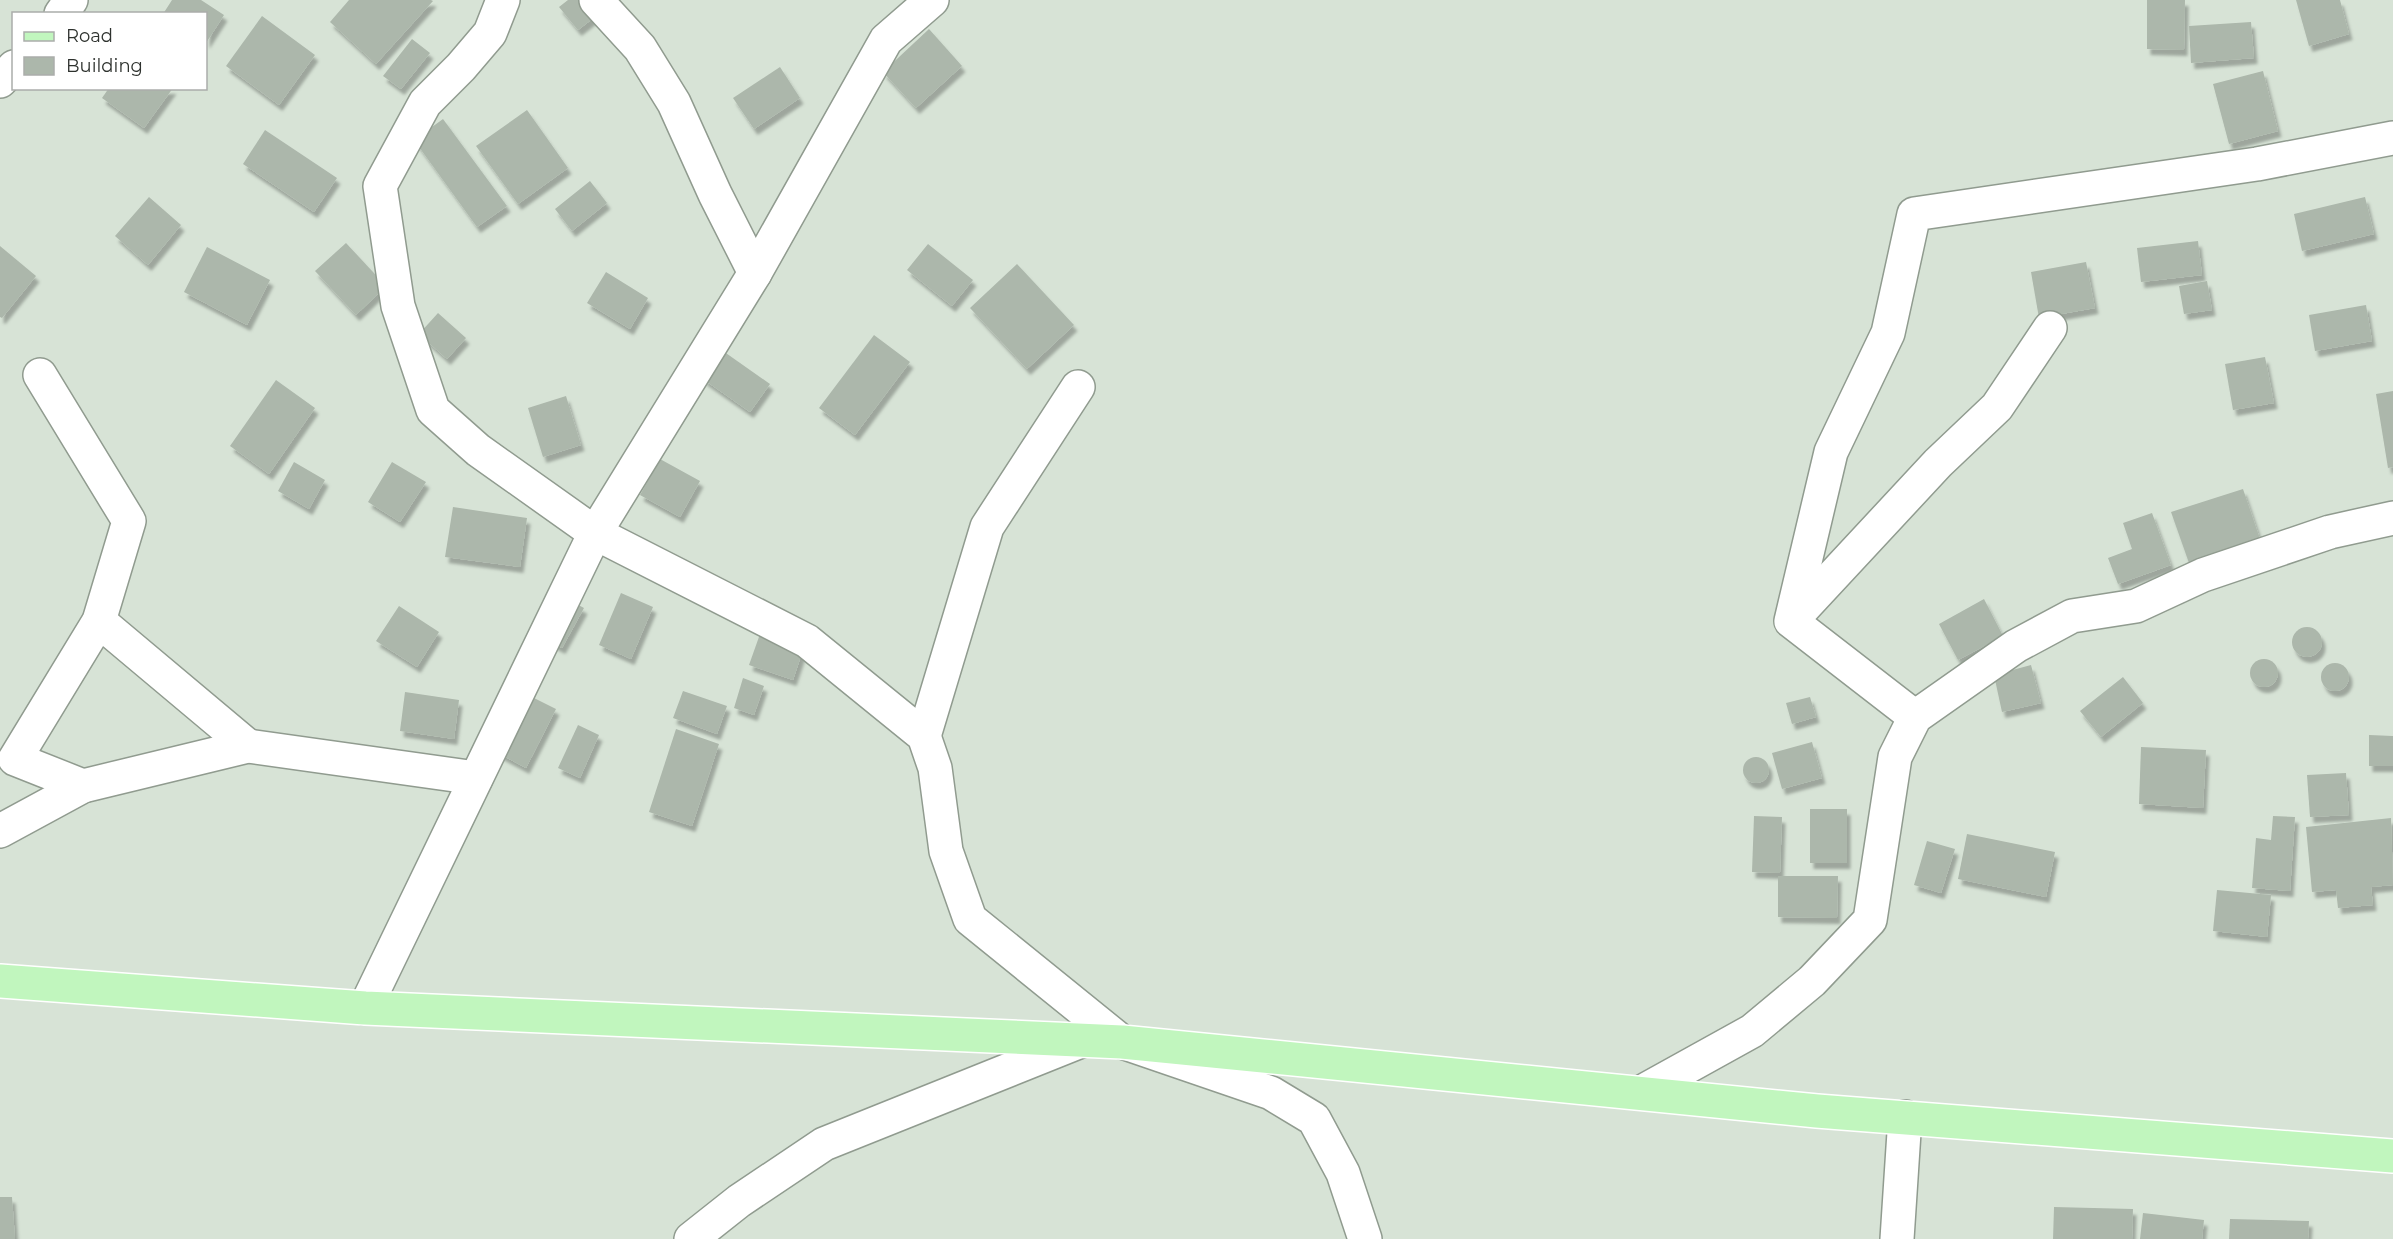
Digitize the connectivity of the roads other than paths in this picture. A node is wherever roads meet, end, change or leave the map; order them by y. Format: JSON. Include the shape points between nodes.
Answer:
{"nodes":[{"id":1,"x":503,"y":0,"type":"edge"},
{"id":2,"x":596,"y":0,"type":"edge"},
{"id":3,"x":927,"y":2,"type":"edge"},
{"id":4,"x":12,"y":69,"type":"edge"},
{"id":5,"x":0,"y":81,"type":"edge"},
{"id":6,"x":2393,"y":138,"type":"edge"},
{"id":7,"x":755,"y":273,"type":"junction"},
{"id":8,"x":2050,"y":328,"type":"dead end"},
{"id":9,"x":40,"y":375,"type":"dead end"},
{"id":10,"x":1078,"y":387,"type":"dead end"},
{"id":11,"x":2393,"y":518,"type":"edge"},
{"id":12,"x":595,"y":533,"type":"junction"},
{"id":13,"x":99,"y":621,"type":"junction"},
{"id":14,"x":1791,"y":621,"type":"junction"},
{"id":15,"x":1915,"y":717,"type":"junction"},
{"id":16,"x":924,"y":736,"type":"junction"},
{"id":17,"x":248,"y":746,"type":"junction"},
{"id":18,"x":476,"y":778,"type":"junction"},
{"id":19,"x":83,"y":786,"type":"junction"},
{"id":20,"x":0,"y":831,"type":"edge"},
{"id":21,"x":0,"y":981,"type":"edge"},
{"id":22,"x":365,"y":1008,"type":"junction"},
{"id":23,"x":1081,"y":1041,"type":"junction"},
{"id":24,"x":1122,"y":1042,"type":"junction"},
{"id":25,"x":1640,"y":1093,"type":"junction"},
{"id":26,"x":1905,"y":1118,"type":"junction"},
{"id":27,"x":2393,"y":1156,"type":"edge"},
{"id":28,"x":691,"y":1239,"type":"edge"},
{"id":29,"x":1365,"y":1239,"type":"edge"},
{"id":30,"x":1898,"y":1239,"type":"edge"}],
"edges":[{"from":1,"to":12,"type":"street","via":[[490,33],[425,103],[380,186],[398,306],[433,410],[478,450]]},
{"from":2,"to":7,"type":"street","via":[[640,48],[674,103]]},
{"from":3,"to":7,"type":"street","via":[[886,40]]},
{"from":4,"to":5,"type":"street"},
{"from":6,"to":14,"type":"street","via":[[2257,164],[1914,214],[1888,333],[1831,452]]},
{"from":7,"to":12,"type":"street"},
{"from":8,"to":14,"type":"street","via":[[1996,407],[1938,463]]},
{"from":9,"to":13,"type":"street","via":[[129,521]]},
{"from":10,"to":16,"type":"street","via":[[987,527]]},
{"from":11,"to":15,"type":"street","via":[[2330,532],[2203,575],[2136,606],[2072,616],[2016,646]]},
{"from":12,"to":16,"type":"street","via":[[807,641]]},
{"from":12,"to":18,"type":"street"},
{"from":13,"to":17,"type":"street"},
{"from":13,"to":19,"type":"street","via":[[15,759]]},
{"from":14,"to":15,"type":"street"},
{"from":15,"to":25,"type":"street","via":[[1895,757],[1870,920],[1812,981],[1752,1031]]},
{"from":16,"to":24,"type":"street","via":[[935,768],[946,851],[970,919]]},
{"from":17,"to":18,"type":"street"},
{"from":17,"to":19,"type":"street"},
{"from":18,"to":22,"type":"street"},
{"from":19,"to":20,"type":"street"},
{"from":21,"to":22,"type":"main road"},
{"from":22,"to":23,"type":"main road"},
{"from":23,"to":24,"type":"main road"},
{"from":23,"to":28,"type":"street","via":[[824,1144],[739,1201]]},
{"from":24,"to":25,"type":"main road"},
{"from":24,"to":29,"type":"street","via":[[1271,1093],[1314,1119],[1343,1173]]},
{"from":25,"to":26,"type":"main road"},
{"from":26,"to":27,"type":"main road"},
{"from":26,"to":30,"type":"street"}]}
